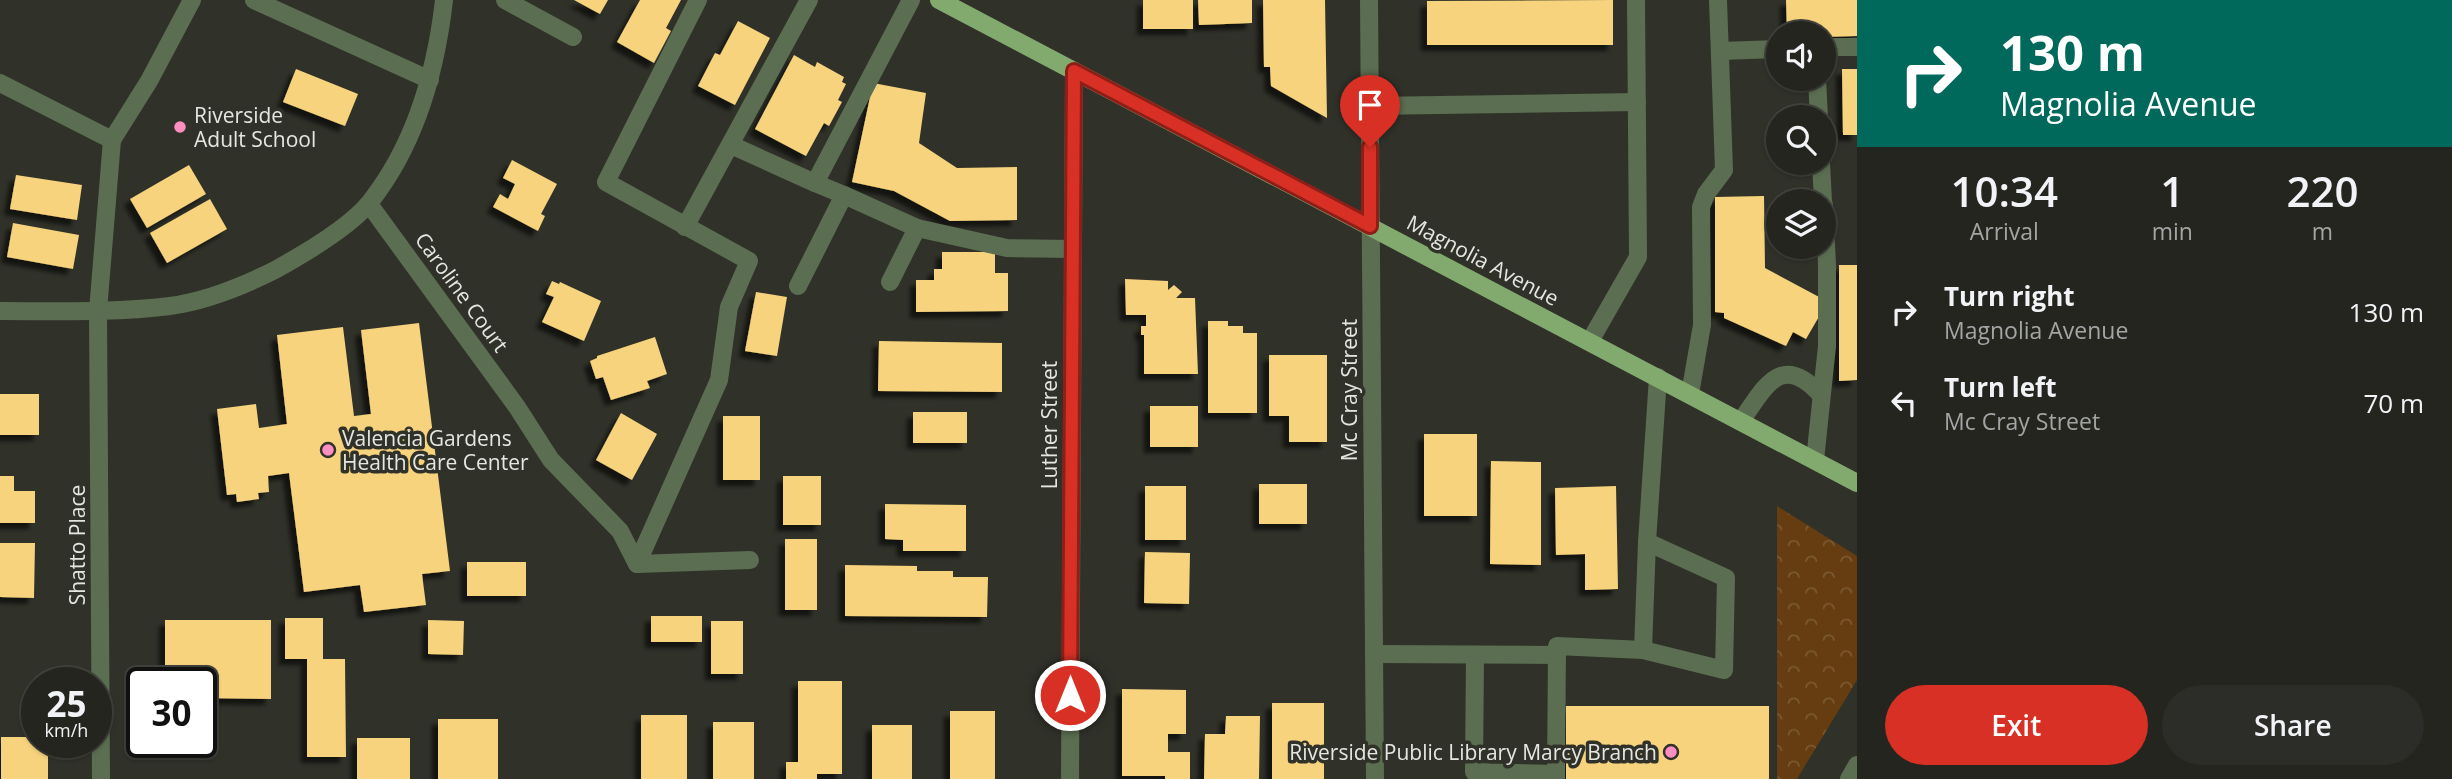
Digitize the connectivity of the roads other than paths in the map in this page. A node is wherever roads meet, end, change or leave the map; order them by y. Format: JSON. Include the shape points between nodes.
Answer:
{"nodes":[{"id":1,"x":192,"y":0,"type":"edge"},
{"id":2,"x":254,"y":0,"type":"edge"},
{"id":3,"x":444,"y":0,"type":"edge"},
{"id":4,"x":505,"y":0,"type":"edge"},
{"id":5,"x":698,"y":0,"type":"edge"},
{"id":6,"x":810,"y":0,"type":"edge"},
{"id":7,"x":911,"y":0,"type":"edge"},
{"id":8,"x":939,"y":0,"type":"edge"},
{"id":9,"x":1369,"y":0,"type":"edge"},
{"id":10,"x":1636,"y":0,"type":"edge"},
{"id":11,"x":1718,"y":0,"type":"edge"},
{"id":12,"x":573,"y":37,"type":"dead end"},
{"id":13,"x":1836,"y":47,"type":"edge"},
{"id":14,"x":1857,"y":47,"type":"edge"},
{"id":15,"x":1766,"y":49,"type":"edge"},
{"id":16,"x":1720,"y":51,"type":"junction"},
{"id":17,"x":1074,"y":71,"type":"junction"},
{"id":18,"x":430,"y":80,"type":"junction"},
{"id":19,"x":0,"y":83,"type":"edge"},
{"id":20,"x":1637,"y":102,"type":"junction"},
{"id":21,"x":1370,"y":106,"type":"junction"},
{"id":22,"x":112,"y":140,"type":"junction"},
{"id":23,"x":732,"y":145,"type":"junction"},
{"id":24,"x":815,"y":183,"type":"junction"},
{"id":25,"x":844,"y":195,"type":"junction"},
{"id":26,"x":369,"y":204,"type":"junction"},
{"id":27,"x":1370,"y":226,"type":"junction"},
{"id":28,"x":685,"y":227,"type":"junction"},
{"id":29,"x":917,"y":228,"type":"junction"},
{"id":30,"x":1073,"y":249,"type":"junction"},
{"id":31,"x":1827,"y":259,"type":"edge"},
{"id":32,"x":890,"y":282,"type":"dead end"},
{"id":33,"x":798,"y":286,"type":"dead end"},
{"id":34,"x":0,"y":311,"type":"edge"},
{"id":35,"x":98,"y":311,"type":"junction"},
{"id":36,"x":1591,"y":341,"type":"junction"},
{"id":37,"x":1658,"y":377,"type":"junction"},
{"id":38,"x":1690,"y":394,"type":"junction"},
{"id":39,"x":1821,"y":395,"type":"junction"},
{"id":40,"x":1741,"y":421,"type":"junction"},
{"id":41,"x":1815,"y":460,"type":"junction"},
{"id":42,"x":1857,"y":483,"type":"edge"},
{"id":43,"x":1647,"y":542,"type":"junction"},
{"id":44,"x":750,"y":560,"type":"dead end"},
{"id":45,"x":637,"y":565,"type":"junction"},
{"id":46,"x":1643,"y":650,"type":"junction"},
{"id":47,"x":1374,"y":654,"type":"junction"},
{"id":48,"x":1475,"y":655,"type":"junction"},
{"id":49,"x":1557,"y":655,"type":"junction"},
{"id":50,"x":1857,"y":765,"type":"edge"},
{"id":51,"x":1556,"y":776,"type":"edge"},
{"id":52,"x":101,"y":779,"type":"edge"},
{"id":53,"x":1070,"y":779,"type":"edge"},
{"id":54,"x":1375,"y":779,"type":"edge"},
{"id":55,"x":1849,"y":779,"type":"edge"}],
"edges":[{"from":1,"to":22,"type":"street"},
{"from":2,"to":18,"type":"street"},
{"from":3,"to":18,"type":"street"},
{"from":4,"to":12,"type":"street"},
{"from":5,"to":28,"type":"street","via":[[606,182]]},
{"from":6,"to":23,"type":"street"},
{"from":7,"to":24,"type":"street"},
{"from":8,"to":17,"type":"main road","name":"Magnolia Avenue"},
{"from":9,"to":21,"type":"street","name":"Mc Cray Street"},
{"from":10,"to":20,"type":"street"},
{"from":11,"to":16,"type":"street"},
{"from":13,"to":14,"type":"street"},
{"from":15,"to":16,"type":"street"},
{"from":16,"to":38,"type":"street","via":[[1724,170],[1701,207],[1702,325]]},
{"from":17,"to":27,"type":"main road","name":"Magnolia Avenue"},
{"from":17,"to":30,"type":"street","name":"Luther Street"},
{"from":18,"to":26,"type":"street","via":[[399,157]]},
{"from":19,"to":22,"type":"street"},
{"from":20,"to":21,"type":"street"},
{"from":20,"to":36,"type":"street","via":[[1638,257]]},
{"from":21,"to":27,"type":"street","name":"Mc Cray Street"},
{"from":22,"to":35,"type":"street","name":"Shatto Place"},
{"from":23,"to":24,"type":"street"},
{"from":23,"to":28,"type":"street"},
{"from":24,"to":25,"type":"street"},
{"from":25,"to":29,"type":"street"},
{"from":25,"to":33,"type":"street"},
{"from":26,"to":35,"type":"street","via":[[301,256],[264,276],[172,305]]},
{"from":26,"to":45,"type":"street","name":"Caroline Court","via":[[551,460],[620,531]]},
{"from":27,"to":36,"type":"main road","name":"Magnolia Avenue"},
{"from":27,"to":47,"type":"street","name":"Mc Cray Street"},
{"from":28,"to":45,"type":"street","via":[[748,261],[729,307],[719,380]]},
{"from":29,"to":30,"type":"street","via":[[1007,248]]},
{"from":29,"to":32,"type":"street"},
{"from":30,"to":53,"type":"street","name":"Luther Street"},
{"from":31,"to":39,"type":"street","via":[[1827,346]]},
{"from":34,"to":35,"type":"street"},
{"from":35,"to":52,"type":"street","name":"Shatto Place"},
{"from":36,"to":37,"type":"main road","name":"Magnolia Avenue"},
{"from":37,"to":38,"type":"main road","name":"Magnolia Avenue"},
{"from":37,"to":43,"type":"street"},
{"from":38,"to":40,"type":"main road","name":"Magnolia Avenue"},
{"from":39,"to":40,"type":"street","via":[[1808,380],[1786,374],[1770,380]]},
{"from":39,"to":41,"type":"street"},
{"from":40,"to":41,"type":"main road","name":"Magnolia Avenue"},
{"from":41,"to":42,"type":"main road","name":"Magnolia Avenue"},
{"from":43,"to":46,"type":"street"},
{"from":43,"to":46,"type":"street","via":[[1726,578],[1724,670]]},
{"from":44,"to":45,"type":"street"},
{"from":46,"to":49,"type":"street","via":[[1557,646]]},
{"from":47,"to":48,"type":"street"},
{"from":47,"to":54,"type":"street","name":"Mc Cray Street"},
{"from":48,"to":49,"type":"street"},
{"from":48,"to":51,"type":"street","via":[[1474,772]]},
{"from":49,"to":51,"type":"street"},
{"from":50,"to":55,"type":"street"}]}
